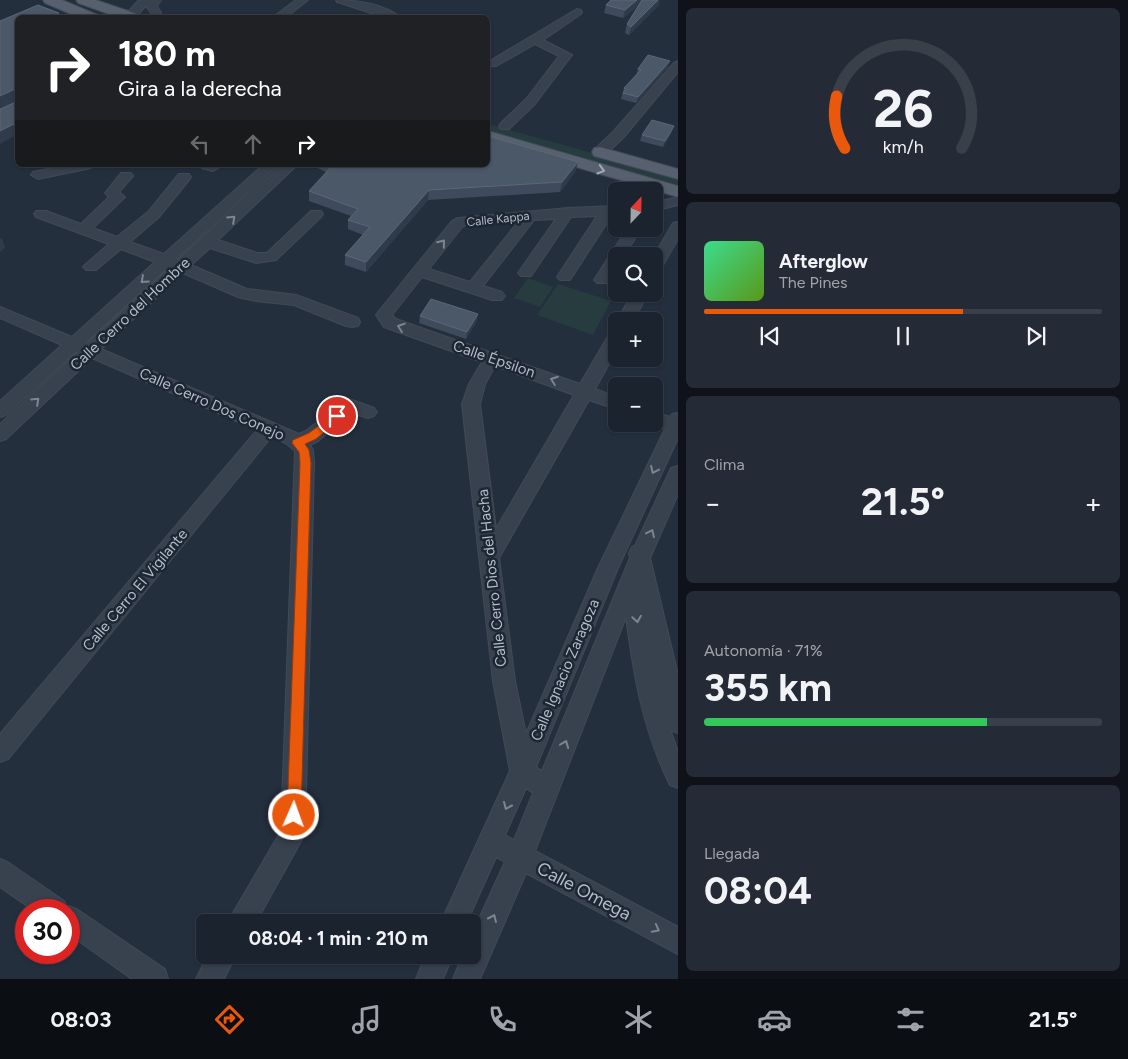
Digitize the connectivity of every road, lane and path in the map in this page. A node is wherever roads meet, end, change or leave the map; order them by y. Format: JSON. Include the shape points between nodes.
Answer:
{"nodes":[{"id":1,"x":50,"y":0,"type":"edge"},
{"id":2,"x":82,"y":0,"type":"edge"},
{"id":3,"x":145,"y":0,"type":"edge"},
{"id":4,"x":156,"y":0,"type":"edge"},
{"id":5,"x":303,"y":0,"type":"edge"},
{"id":6,"x":341,"y":0,"type":"edge"},
{"id":7,"x":577,"y":12,"type":"dead end"},
{"id":8,"x":86,"y":15,"type":"edge"},
{"id":9,"x":126,"y":15,"type":"edge"},
{"id":10,"x":134,"y":15,"type":"edge"},
{"id":11,"x":156,"y":15,"type":"edge"},
{"id":12,"x":281,"y":15,"type":"edge"},
{"id":13,"x":388,"y":15,"type":"edge"},
{"id":14,"x":535,"y":40,"type":"junction"},
{"id":15,"x":492,"y":64,"type":"dead end"},
{"id":16,"x":678,"y":65,"type":"edge"},
{"id":17,"x":490,"y":122,"type":"edge"},
{"id":18,"x":505,"y":126,"type":"junction"},
{"id":19,"x":490,"y":137,"type":"edge"},
{"id":20,"x":600,"y":152,"type":"junction"},
{"id":21,"x":76,"y":167,"type":"edge"},
{"id":22,"x":269,"y":167,"type":"edge"},
{"id":23,"x":288,"y":167,"type":"edge"},
{"id":24,"x":678,"y":174,"type":"edge"},
{"id":25,"x":38,"y":175,"type":"dead end"},
{"id":26,"x":126,"y":176,"type":"dead end"},
{"id":27,"x":184,"y":178,"type":"dead end"},
{"id":28,"x":244,"y":189,"type":"junction"},
{"id":29,"x":678,"y":192,"type":"edge"},
{"id":30,"x":259,"y":194,"type":"junction"},
{"id":31,"x":678,"y":202,"type":"edge"},
{"id":32,"x":663,"y":205,"type":"edge"},
{"id":33,"x":608,"y":210,"type":"edge"},
{"id":34,"x":568,"y":212,"type":"junction"},
{"id":35,"x":41,"y":214,"type":"dead end"},
{"id":36,"x":316,"y":214,"type":"dead end"},
{"id":37,"x":531,"y":215,"type":"junction"},
{"id":38,"x":608,"y":216,"type":"edge"},
{"id":39,"x":678,"y":226,"type":"edge"},
{"id":40,"x":83,"y":230,"type":"junction"},
{"id":41,"x":208,"y":242,"type":"junction"},
{"id":42,"x":119,"y":243,"type":"junction"},
{"id":43,"x":663,"y":253,"type":"edge"},
{"id":44,"x":165,"y":260,"type":"junction"},
{"id":45,"x":91,"y":267,"type":"dead end"},
{"id":46,"x":180,"y":267,"type":"junction"},
{"id":47,"x":608,"y":270,"type":"edge"},
{"id":48,"x":419,"y":271,"type":"junction"},
{"id":49,"x":526,"y":273,"type":"dead end"},
{"id":50,"x":565,"y":277,"type":"dead end"},
{"id":51,"x":602,"y":280,"type":"dead end"},
{"id":52,"x":473,"y":288,"type":"junction"},
{"id":53,"x":497,"y":296,"type":"dead end"},
{"id":54,"x":389,"y":308,"type":"joint"},
{"id":55,"x":0,"y":312,"type":"edge"},
{"id":56,"x":352,"y":322,"type":"dead end"},
{"id":57,"x":82,"y":347,"type":"junction"},
{"id":58,"x":608,"y":351,"type":"edge"},
{"id":59,"x":492,"y":358,"type":"junction"},
{"id":60,"x":585,"y":391,"type":"junction"},
{"id":61,"x":608,"y":400,"type":"edge"},
{"id":62,"x":0,"y":411,"type":"edge"},
{"id":63,"x":368,"y":412,"type":"dead end"},
{"id":64,"x":663,"y":420,"type":"edge"},
{"id":65,"x":677,"y":424,"type":"edge"},
{"id":66,"x":269,"y":428,"type":"junction"},
{"id":67,"x":0,"y":434,"type":"edge"},
{"id":68,"x":297,"y":443,"type":"junction"},
{"id":69,"x":678,"y":473,"type":"edge"},
{"id":70,"x":620,"y":544,"type":"junction"},
{"id":71,"x":641,"y":554,"type":"junction"},
{"id":72,"x":489,"y":558,"type":"junction"},
{"id":73,"x":608,"y":568,"type":"junction"},
{"id":74,"x":631,"y":578,"type":"junction"},
{"id":75,"x":662,"y":664,"type":"edge"},
{"id":76,"x":678,"y":722,"type":"edge"},
{"id":77,"x":0,"y":751,"type":"edge"},
{"id":78,"x":522,"y":771,"type":"junction"},
{"id":79,"x":678,"y":777,"type":"edge"},
{"id":80,"x":547,"y":789,"type":"junction"},
{"id":81,"x":491,"y":841,"type":"junction"},
{"id":82,"x":520,"y":857,"type":"junction"},
{"id":83,"x":0,"y":872,"type":"edge"},
{"id":84,"x":39,"y":899,"type":"edge"},
{"id":85,"x":247,"y":914,"type":"edge"},
{"id":86,"x":458,"y":914,"type":"edge"},
{"id":87,"x":80,"y":927,"type":"edge"},
{"id":88,"x":678,"y":941,"type":"edge"},
{"id":89,"x":218,"y":964,"type":"edge"},
{"id":90,"x":436,"y":964,"type":"edge"},
{"id":91,"x":155,"y":979,"type":"edge"},
{"id":92,"x":210,"y":979,"type":"edge"},
{"id":93,"x":429,"y":979,"type":"edge"},
{"id":94,"x":466,"y":979,"type":"edge"}],
"edges":[{"from":1,"to":8,"type":"main road"},
{"from":2,"to":9,"type":"main road"},
{"from":3,"to":10,"type":"street"},
{"from":4,"to":11,"type":"street","via":[[151,6]]},
{"from":5,"to":12,"type":"street"},
{"from":6,"to":13,"type":"street"},
{"from":7,"to":14,"type":"street"},
{"from":14,"to":15,"type":"street"},
{"from":14,"to":18,"type":"street","via":[[566,55],[531,101]]},
{"from":16,"to":20,"type":"street"},
{"from":17,"to":18,"type":"main road"},
{"from":18,"to":20,"type":"main road"},
{"from":19,"to":29,"type":"main road","one_way":true},
{"from":20,"to":24,"type":"main road"},
{"from":21,"to":25,"type":"street"},
{"from":22,"to":28,"type":"street","name":"Calle Cerro del Hombre"},
{"from":23,"to":30,"type":"street","name":"Calle Cerro del Hombre"},
{"from":26,"to":40,"type":"street","via":[[112,193],[118,197]]},
{"from":27,"to":42,"type":"street","via":[[154,214]]},
{"from":28,"to":30,"type":"street"},
{"from":28,"to":44,"type":"street","name":"Calle Cerro del Hombre"},
{"from":41,"to":30,"type":"street","name":"Calle Cerro del Hombre","one_way":true},
{"from":31,"to":32,"type":"street"},
{"from":33,"to":34,"type":"street","name":"Calle Kappa"},
{"from":34,"to":37,"type":"street","name":"Calle Kappa"},
{"from":34,"to":49,"type":"street"},
{"from":35,"to":40,"type":"street"},
{"from":36,"to":41,"type":"street","via":[[271,258],[256,258]]},
{"from":48,"to":37,"type":"street","name":"Calle Kappa","one_way":true,"via":[[457,224]]},
{"from":37,"to":52,"type":"street"},
{"from":38,"to":50,"type":"street"},
{"from":39,"to":43,"type":"street"},
{"from":40,"to":42,"type":"street"},
{"from":41,"to":46,"type":"street","name":"Calle Cerro del Hombre"},
{"from":42,"to":44,"type":"street"},
{"from":42,"to":45,"type":"street"},
{"from":44,"to":46,"type":"street"},
{"from":44,"to":57,"type":"street","name":"Calle Cerro del Hombre","one_way":true},
{"from":46,"to":56,"type":"street","via":[[243,292],[296,300]]},
{"from":46,"to":57,"type":"street","name":"Calle Cerro del Hombre"},
{"from":47,"to":51,"type":"street"},
{"from":48,"to":52,"type":"street"},
{"from":48,"to":54,"type":"street","name":"Calle Kappa"},
{"from":52,"to":53,"type":"street"},
{"from":59,"to":54,"type":"street","name":"Calle Épsilon","one_way":true,"via":[[390,323],[384,315]]},
{"from":55,"to":57,"type":"street","name":"Calle Cerro Dos Conejo"},
{"from":57,"to":62,"type":"street","name":"Calle Cerro del Hombre"},
{"from":57,"to":66,"type":"street","name":"Calle Cerro Dos Conejo"},
{"from":67,"to":57,"type":"street","name":"Calle Cerro del Hombre","one_way":true},
{"from":58,"to":60,"type":"street"},
{"from":60,"to":59,"type":"street","name":"Calle Épsilon","one_way":true},
{"from":59,"to":72,"type":"street","name":"Calle Cerro Dios del Hacha","via":[[477,384],[471,404]]},
{"from":60,"to":61,"type":"street","name":"Calle Épsilon"},
{"from":60,"to":72,"type":"street"},
{"from":63,"to":68,"type":"street","via":[[349,405],[312,436]]},
{"from":64,"to":65,"type":"street"},
{"from":65,"to":70,"type":"street","name":"Calle Ignacio Zaragoza","one_way":true},
{"from":66,"to":68,"type":"street","name":"Calle Cerro Dos Conejo"},
{"from":66,"to":77,"type":"street","name":"Calle Cerro El Vigilante"},
{"from":68,"to":85,"type":"street","name":"Calle Cerro Dos Conejo","via":[[304,450],[305,463],[293,834]]},
{"from":71,"to":69,"type":"street","name":"Calle Ignacio Zaragoza","one_way":true},
{"from":70,"to":71,"type":"street"},
{"from":70,"to":73,"type":"street","name":"Calle Ignacio Zaragoza"},
{"from":71,"to":74,"type":"street","name":"Calle Ignacio Zaragoza"},
{"from":71,"to":75,"type":"street"},
{"from":72,"to":78,"type":"street","name":"Calle Cerro Dios del Hacha","via":[[504,681]]},
{"from":73,"to":74,"type":"street"},
{"from":73,"to":78,"type":"street","name":"Calle Ignacio Zaragoza"},
{"from":74,"to":75,"type":"street","one_way":true},
{"from":80,"to":74,"type":"street","name":"Calle Ignacio Zaragoza","one_way":true},
{"from":75,"to":76,"type":"street"},
{"from":75,"to":79,"type":"street","via":[[653,708],[670,763]]},
{"from":78,"to":80,"type":"street"},
{"from":78,"to":81,"type":"street","name":"Calle Ignacio Zaragoza","one_way":true},
{"from":80,"to":82,"type":"street","name":"Calle Ignacio Zaragoza"},
{"from":81,"to":82,"type":"street","name":"Calle Omega"},
{"from":81,"to":86,"type":"street","name":"Calle Ignacio Zaragoza"},
{"from":82,"to":88,"type":"street","name":"Calle Omega","one_way":true},
{"from":94,"to":82,"type":"street","name":"Calle Ignacio Zaragoza","one_way":true},
{"from":83,"to":84,"type":"street"},
{"from":87,"to":91,"type":"street"},
{"from":89,"to":92,"type":"street"},
{"from":90,"to":93,"type":"street"}]}
